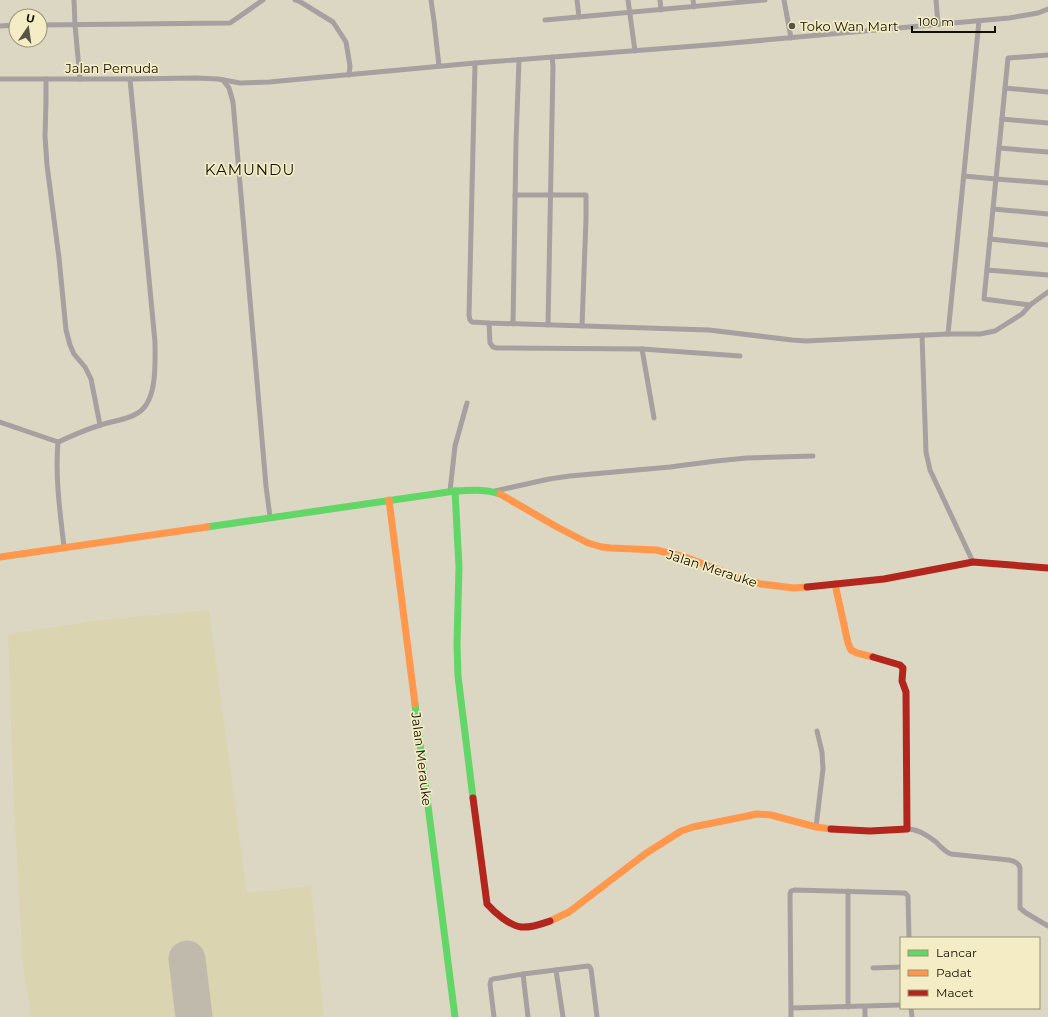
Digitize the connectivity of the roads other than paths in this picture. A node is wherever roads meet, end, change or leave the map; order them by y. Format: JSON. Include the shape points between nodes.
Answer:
{"nodes":[{"id":1,"x":74,"y":0,"type":"edge"},
{"id":2,"x":263,"y":0,"type":"edge"},
{"id":3,"x":294,"y":0,"type":"edge"},
{"id":4,"x":430,"y":0,"type":"edge"},
{"id":5,"x":577,"y":0,"type":"edge"},
{"id":6,"x":628,"y":0,"type":"edge"},
{"id":7,"x":660,"y":0,"type":"edge"},
{"id":8,"x":693,"y":0,"type":"edge"},
{"id":9,"x":755,"y":0,"type":"edge"},
{"id":10,"x":766,"y":0,"type":"edge"},
{"id":11,"x":784,"y":0,"type":"edge"},
{"id":12,"x":936,"y":0,"type":"edge"},
{"id":13,"x":729,"y":2,"type":"edge"},
{"id":14,"x":694,"y":7,"type":"junction"},
{"id":15,"x":661,"y":10,"type":"junction"},
{"id":16,"x":1048,"y":10,"type":"edge"},
{"id":17,"x":630,"y":12,"type":"junction"},
{"id":18,"x":579,"y":17,"type":"junction"},
{"id":19,"x":545,"y":20,"type":"dead end"},
{"id":20,"x":979,"y":20,"type":"junction"},
{"id":21,"x":938,"y":24,"type":"junction"},
{"id":22,"x":48,"y":25,"type":"edge"},
{"id":23,"x":75,"y":25,"type":"junction"},
{"id":24,"x":791,"y":38,"type":"junction"},
{"id":25,"x":635,"y":50,"type":"junction"},
{"id":26,"x":1048,"y":55,"type":"edge"},
{"id":27,"x":552,"y":57,"type":"junction"},
{"id":28,"x":519,"y":60,"type":"junction"},
{"id":29,"x":475,"y":63,"type":"junction"},
{"id":30,"x":438,"y":66,"type":"junction"},
{"id":31,"x":349,"y":75,"type":"junction"},
{"id":32,"x":0,"y":79,"type":"edge"},
{"id":33,"x":46,"y":79,"type":"junction"},
{"id":34,"x":80,"y":79,"type":"junction"},
{"id":35,"x":130,"y":79,"type":"junction"},
{"id":36,"x":223,"y":80,"type":"junction"},
{"id":37,"x":1005,"y":88,"type":"junction"},
{"id":38,"x":1048,"y":92,"type":"edge"},
{"id":39,"x":1002,"y":119,"type":"junction"},
{"id":40,"x":1048,"y":123,"type":"edge"},
{"id":41,"x":999,"y":148,"type":"junction"},
{"id":42,"x":1048,"y":152,"type":"edge"},
{"id":43,"x":964,"y":176,"type":"junction"},
{"id":44,"x":996,"y":179,"type":"junction"},
{"id":45,"x":1048,"y":183,"type":"edge"},
{"id":46,"x":515,"y":195,"type":"junction"},
{"id":47,"x":550,"y":196,"type":"junction"},
{"id":48,"x":993,"y":209,"type":"junction"},
{"id":49,"x":1048,"y":214,"type":"edge"},
{"id":50,"x":990,"y":239,"type":"junction"},
{"id":51,"x":1048,"y":245,"type":"edge"},
{"id":52,"x":987,"y":270,"type":"junction"},
{"id":53,"x":1048,"y":276,"type":"edge"},
{"id":54,"x":1048,"y":292,"type":"edge"},
{"id":55,"x":1030,"y":305,"type":"junction"},
{"id":56,"x":489,"y":323,"type":"junction"},
{"id":57,"x":513,"y":324,"type":"junction"},
{"id":58,"x":548,"y":325,"type":"junction"},
{"id":59,"x":582,"y":326,"type":"junction"},
{"id":60,"x":948,"y":334,"type":"junction"},
{"id":61,"x":922,"y":335,"type":"junction"},
{"id":62,"x":642,"y":349,"type":"junction"},
{"id":63,"x":740,"y":356,"type":"dead end"},
{"id":64,"x":467,"y":403,"type":"dead end"},
{"id":65,"x":654,"y":418,"type":"dead end"},
{"id":66,"x":0,"y":422,"type":"edge"},
{"id":67,"x":100,"y":425,"type":"junction"},
{"id":68,"x":58,"y":442,"type":"junction"},
{"id":69,"x":812,"y":456,"type":"dead end"},
{"id":70,"x":453,"y":491,"type":"junction"},
{"id":71,"x":492,"y":492,"type":"junction"},
{"id":72,"x":389,"y":500,"type":"junction"},
{"id":73,"x":270,"y":516,"type":"junction"},
{"id":74,"x":64,"y":546,"type":"junction"},
{"id":75,"x":0,"y":556,"type":"edge"},
{"id":76,"x":973,"y":562,"type":"junction"},
{"id":77,"x":1048,"y":568,"type":"edge"},
{"id":78,"x":835,"y":584,"type":"junction"},
{"id":79,"x":817,"y":731,"type":"dead end"},
{"id":80,"x":816,"y":827,"type":"junction"},
{"id":81,"x":907,"y":829,"type":"junction"},
{"id":82,"x":848,"y":891,"type":"junction"},
{"id":83,"x":1048,"y":926,"type":"edge"},
{"id":84,"x":909,"y":937,"type":"edge"},
{"id":85,"x":900,"y":967,"type":"edge"},
{"id":86,"x":873,"y":968,"type":"dead end"},
{"id":87,"x":556,"y":970,"type":"junction"},
{"id":88,"x":523,"y":974,"type":"junction"},
{"id":89,"x":900,"y":1006,"type":"edge"},
{"id":90,"x":848,"y":1007,"type":"junction"},
{"id":91,"x":865,"y":1007,"type":"junction"},
{"id":92,"x":792,"y":1008,"type":"junction"},
{"id":93,"x":455,"y":1017,"type":"edge"},
{"id":94,"x":494,"y":1017,"type":"edge"},
{"id":95,"x":528,"y":1017,"type":"edge"},
{"id":96,"x":563,"y":1017,"type":"edge"},
{"id":97,"x":597,"y":1017,"type":"edge"},
{"id":98,"x":791,"y":1017,"type":"edge"},
{"id":99,"x":865,"y":1017,"type":"edge"}],
"edges":[{"from":1,"to":23,"type":"street"},
{"from":2,"to":23,"type":"street","via":[[230,23]]},
{"from":3,"to":31,"type":"street","via":[[333,22],[346,42]]},
{"from":4,"to":30,"type":"street"},
{"from":5,"to":18,"type":"street"},
{"from":6,"to":17,"type":"street"},
{"from":7,"to":15,"type":"street"},
{"from":8,"to":14,"type":"street"},
{"from":9,"to":10,"type":"street"},
{"from":9,"to":13,"type":"street"},
{"from":11,"to":24,"type":"street"},
{"from":12,"to":21,"type":"street"},
{"from":13,"to":14,"type":"street"},
{"from":14,"to":15,"type":"street"},
{"from":15,"to":17,"type":"street"},
{"from":16,"to":20,"type":"street","name":"Jalan Pemuda","via":[[1015,17]]},
{"from":17,"to":18,"type":"street"},
{"from":17,"to":25,"type":"street"},
{"from":18,"to":19,"type":"street"},
{"from":20,"to":21,"type":"street","name":"Jalan Pemuda"},
{"from":20,"to":43,"type":"street"},
{"from":21,"to":24,"type":"street","name":"Jalan Pemuda"},
{"from":22,"to":23,"type":"street"},
{"from":23,"to":34,"type":"street"},
{"from":24,"to":25,"type":"street","name":"Jalan Pemuda"},
{"from":25,"to":27,"type":"street","name":"Jalan Pemuda"},
{"from":26,"to":37,"type":"street","via":[[1008,58]]},
{"from":27,"to":28,"type":"street","name":"Jalan Pemuda"},
{"from":27,"to":47,"type":"street"},
{"from":28,"to":29,"type":"street","name":"Jalan Pemuda"},
{"from":28,"to":46,"type":"street"},
{"from":29,"to":30,"type":"street","name":"Jalan Pemuda"},
{"from":29,"to":56,"type":"street","via":[[469,317],[472,322]]},
{"from":30,"to":31,"type":"street","name":"Jalan Pemuda"},
{"from":31,"to":36,"type":"street","name":"Jalan Pemuda","via":[[245,83]]},
{"from":32,"to":33,"type":"street","name":"Jalan Pemuda"},
{"from":33,"to":34,"type":"street","name":"Jalan Pemuda"},
{"from":33,"to":67,"type":"street","via":[[46,165],[66,330],[74,354],[92,379]]},
{"from":34,"to":35,"type":"street","name":"Jalan Pemuda"},
{"from":35,"to":36,"type":"street","name":"Jalan Pemuda"},
{"from":35,"to":67,"type":"street","via":[[155,342],[155,374],[150,397],[141,411],[129,418]]},
{"from":36,"to":73,"type":"street","via":[[229,88],[232,102]]},
{"from":37,"to":38,"type":"street"},
{"from":37,"to":39,"type":"street"},
{"from":39,"to":40,"type":"street"},
{"from":39,"to":41,"type":"street"},
{"from":41,"to":42,"type":"street"},
{"from":41,"to":44,"type":"street"},
{"from":43,"to":44,"type":"street"},
{"from":43,"to":60,"type":"street"},
{"from":44,"to":45,"type":"street"},
{"from":44,"to":48,"type":"street"},
{"from":46,"to":47,"type":"street"},
{"from":46,"to":57,"type":"street"},
{"from":47,"to":58,"type":"street"},
{"from":47,"to":59,"type":"street","via":[[586,196]]},
{"from":48,"to":49,"type":"street"},
{"from":48,"to":50,"type":"street"},
{"from":50,"to":51,"type":"street"},
{"from":50,"to":52,"type":"street"},
{"from":52,"to":53,"type":"street"},
{"from":52,"to":55,"type":"street","via":[[984,299]]},
{"from":54,"to":55,"type":"street"},
{"from":55,"to":60,"type":"street","via":[[1022,314],[995,331],[980,334]]},
{"from":56,"to":57,"type":"street"},
{"from":56,"to":62,"type":"street","via":[[490,343],[497,348]]},
{"from":57,"to":58,"type":"street"},
{"from":58,"to":59,"type":"street"},
{"from":59,"to":61,"type":"street","via":[[709,330],[806,341]]},
{"from":60,"to":61,"type":"street"},
{"from":61,"to":76,"type":"street","via":[[928,464]]},
{"from":62,"to":63,"type":"street"},
{"from":62,"to":65,"type":"street"},
{"from":64,"to":70,"type":"street","via":[[455,446]]},
{"from":66,"to":68,"type":"street"},
{"from":67,"to":68,"type":"street"},
{"from":68,"to":74,"type":"street","via":[[57,484]]},
{"from":69,"to":71,"type":"street","via":[[747,458],[570,476]]},
{"from":70,"to":71,"type":"main road","name":"Jalan Merauke"},
{"from":70,"to":72,"type":"main road","name":"Jalan Merauke"},
{"from":70,"to":80,"type":"main road","via":[[459,567],[456,644],[458,676],[486,897],[495,913],[521,926],[533,926],[552,920],[569,912],[645,854],[681,831],[693,827],[765,814]]},
{"from":71,"to":78,"type":"main road","name":"Jalan Merauke","via":[[580,540],[602,547],[668,552],[761,584],[794,588]]},
{"from":72,"to":73,"type":"main road","name":"Jalan Merauke"},
{"from":72,"to":93,"type":"main road","name":"Jalan Merauke"},
{"from":73,"to":74,"type":"main road","name":"Jalan Merauke"},
{"from":74,"to":75,"type":"main road","name":"Jalan Merauke"},
{"from":76,"to":77,"type":"main road","name":"Jalan Merauke"},
{"from":76,"to":78,"type":"main road","name":"Jalan Merauke","via":[[884,580]]},
{"from":78,"to":81,"type":"main road","via":[[851,650],[903,668],[902,681],[906,692]]},
{"from":79,"to":80,"type":"street","via":[[824,769]]},
{"from":80,"to":81,"type":"main road","via":[[863,831]]},
{"from":81,"to":83,"type":"street","via":[[919,831],[951,854],[1009,860],[1016,863],[1020,868],[1020,908]]},
{"from":82,"to":84,"type":"street","via":[[906,893]]},
{"from":82,"to":90,"type":"street"},
{"from":82,"to":92,"type":"street","via":[[790,892]]},
{"from":85,"to":86,"type":"street"},
{"from":87,"to":88,"type":"street"},
{"from":87,"to":96,"type":"street"},
{"from":87,"to":97,"type":"street","via":[[590,967]]},
{"from":88,"to":94,"type":"street","via":[[491,980]]},
{"from":88,"to":95,"type":"street"},
{"from":89,"to":91,"type":"street"},
{"from":90,"to":91,"type":"street"},
{"from":90,"to":92,"type":"street"},
{"from":91,"to":99,"type":"street"},
{"from":92,"to":98,"type":"street"}]}
